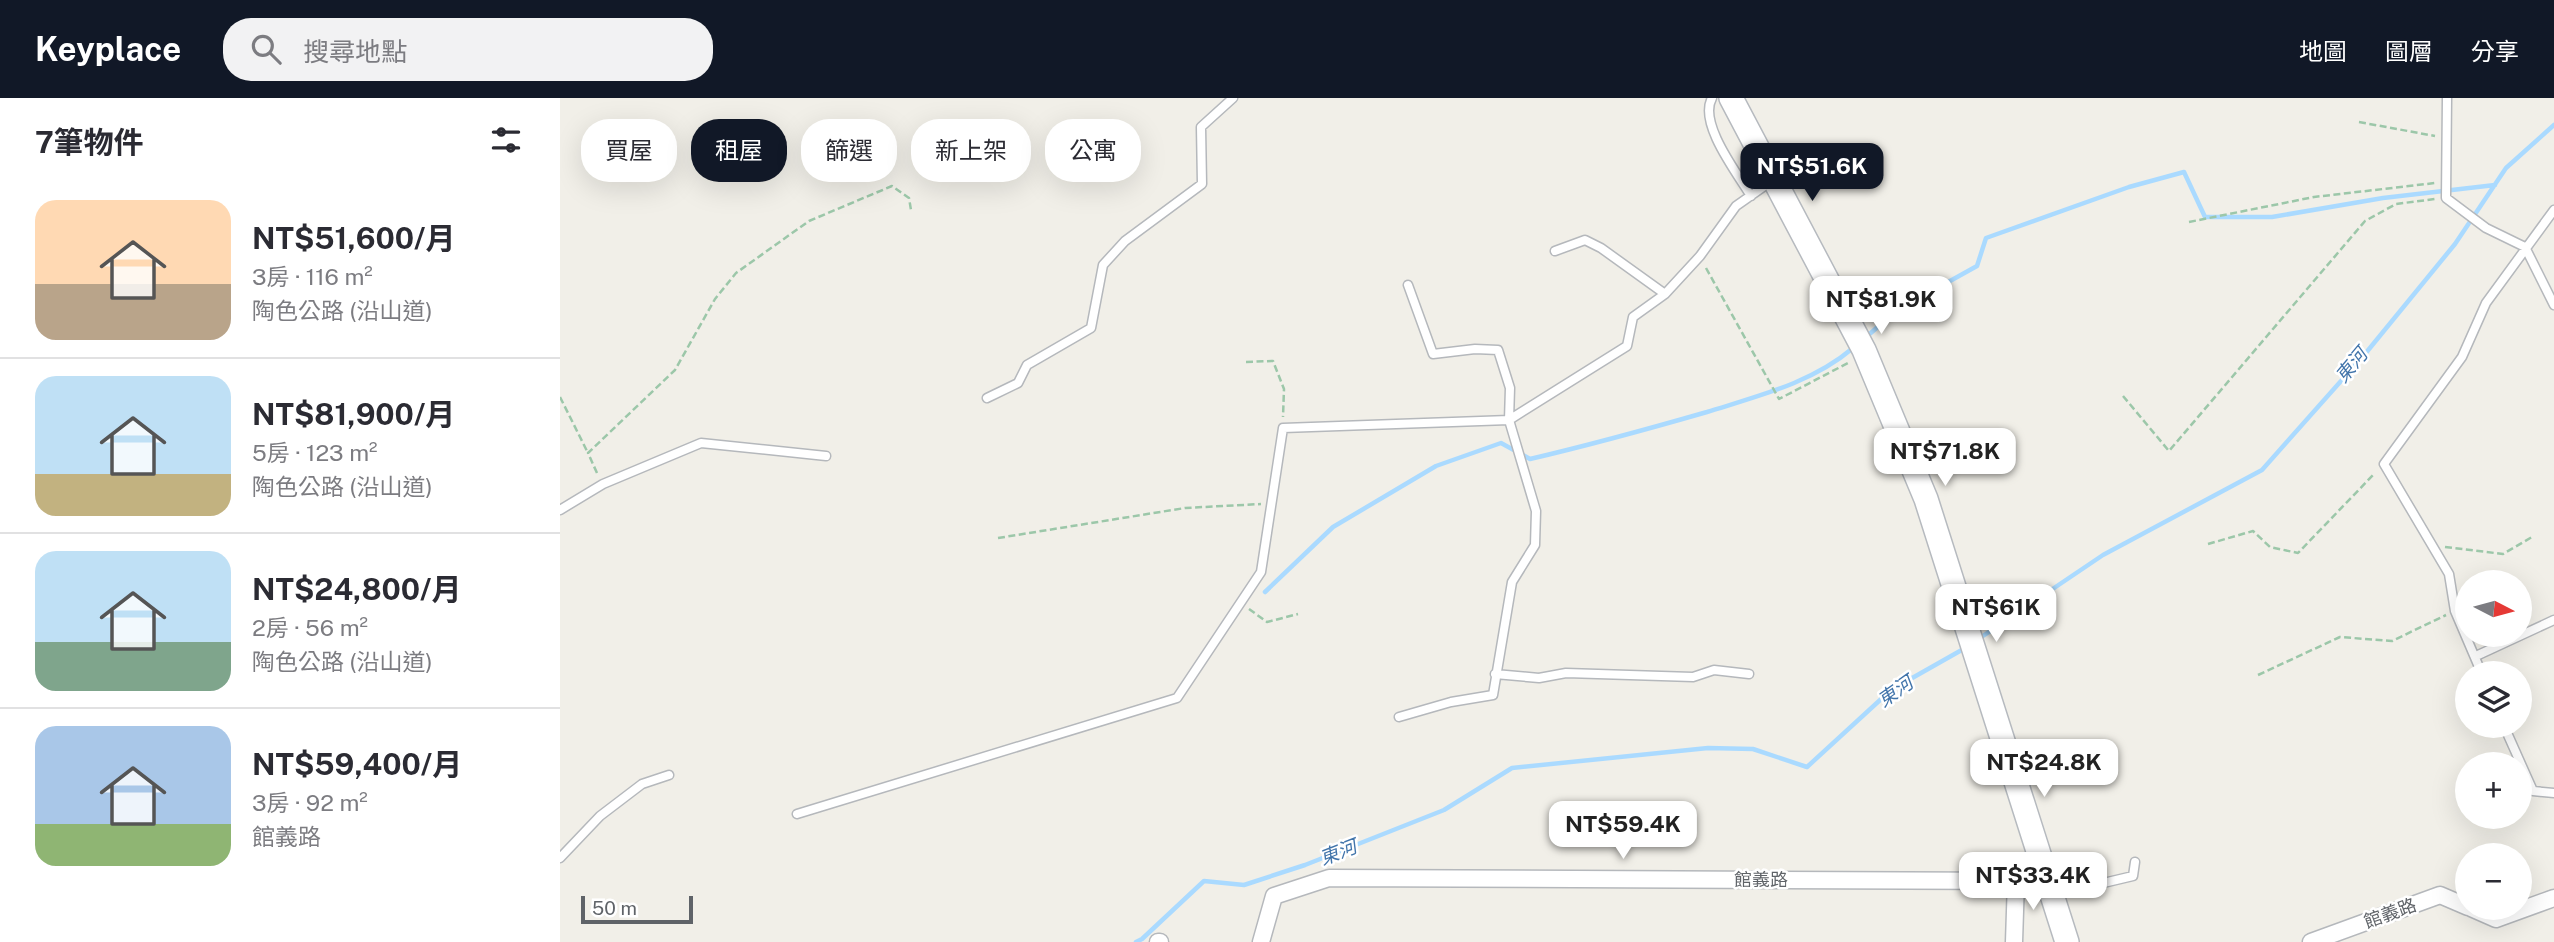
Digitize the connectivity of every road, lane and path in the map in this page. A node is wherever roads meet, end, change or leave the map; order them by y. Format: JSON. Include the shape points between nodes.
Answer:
{"nodes":[{"id":1,"x":1233,"y":98,"type":"edge"},
{"id":2,"x":1712,"y":98,"type":"edge"},
{"id":3,"x":1731,"y":98,"type":"edge"},
{"id":4,"x":2447,"y":98,"type":"edge"},
{"id":5,"x":2359,"y":122,"type":"dead end"},
{"id":6,"x":2447,"y":139,"type":"junction"},
{"id":7,"x":1775,"y":179,"type":"junction"},
{"id":8,"x":2447,"y":181,"type":"junction"},
{"id":9,"x":1751,"y":196,"type":"junction"},
{"id":10,"x":2446,"y":198,"type":"junction"},
{"id":11,"x":911,"y":210,"type":"dead end"},
{"id":12,"x":2554,"y":210,"type":"edge"},
{"id":13,"x":2189,"y":222,"type":"dead end"},
{"id":14,"x":2525,"y":247,"type":"junction"},
{"id":15,"x":1555,"y":251,"type":"dead end"},
{"id":16,"x":1700,"y":256,"type":"junction"},
{"id":17,"x":1408,"y":285,"type":"dead end"},
{"id":18,"x":1665,"y":294,"type":"junction"},
{"id":19,"x":2554,"y":305,"type":"edge"},
{"id":20,"x":1867,"y":355,"type":"junction"},
{"id":21,"x":1246,"y":362,"type":"dead end"},
{"id":22,"x":2123,"y":396,"type":"dead end"},
{"id":23,"x":560,"y":397,"type":"edge"},
{"id":24,"x":987,"y":398,"type":"dead end"},
{"id":25,"x":1509,"y":420,"type":"junction"},
{"id":26,"x":1283,"y":428,"type":"junction"},
{"id":27,"x":588,"y":453,"type":"junction"},
{"id":28,"x":826,"y":456,"type":"dead end"},
{"id":29,"x":2384,"y":464,"type":"junction"},
{"id":30,"x":603,"y":484,"type":"junction"},
{"id":31,"x":1271,"y":504,"type":"junction"},
{"id":32,"x":560,"y":510,"type":"edge"},
{"id":33,"x":2532,"y":537,"type":"dead end"},
{"id":34,"x":998,"y":538,"type":"dead end"},
{"id":35,"x":2208,"y":544,"type":"dead end"},
{"id":36,"x":2431,"y":545,"type":"junction"},
{"id":37,"x":1241,"y":603,"type":"junction"},
{"id":38,"x":2455,"y":611,"type":"joint"},
{"id":39,"x":1298,"y":614,"type":"dead end"},
{"id":40,"x":2554,"y":620,"type":"edge"},
{"id":41,"x":2472,"y":648,"type":"edge"},
{"id":42,"x":2476,"y":656,"type":"junction"},
{"id":43,"x":2478,"y":661,"type":"edge"},
{"id":44,"x":1496,"y":674,"type":"junction"},
{"id":45,"x":1749,"y":674,"type":"dead end"},
{"id":46,"x":2258,"y":675,"type":"dead end"},
{"id":47,"x":1399,"y":717,"type":"dead end"},
{"id":48,"x":2509,"y":738,"type":"edge"},
{"id":49,"x":669,"y":775,"type":"dead end"},
{"id":50,"x":2554,"y":793,"type":"edge"},
{"id":51,"x":797,"y":814,"type":"dead end"},
{"id":52,"x":560,"y":858,"type":"edge"},
{"id":53,"x":2135,"y":862,"type":"dead end"},
{"id":54,"x":2016,"y":880,"type":"junction"},
{"id":55,"x":2047,"y":881,"type":"junction"},
{"id":56,"x":2554,"y":898,"type":"edge"},
{"id":57,"x":2455,"y":902,"type":"edge"},
{"id":58,"x":2532,"y":906,"type":"edge"},
{"id":59,"x":1261,"y":942,"type":"edge"},
{"id":60,"x":2014,"y":942,"type":"edge"},
{"id":61,"x":2067,"y":942,"type":"edge"},
{"id":62,"x":2311,"y":942,"type":"edge"}],
"edges":[{"from":1,"to":24,"type":"lane","via":[[1200,127],[1202,184],[1125,241],[1103,265],[1091,328],[1027,365],[1018,383]]},
{"from":2,"to":9,"type":"lane","via":[[1714,135]]},
{"from":3,"to":7,"type":"main road"},
{"from":4,"to":6,"type":"lane"},
{"from":5,"to":6,"type":"path"},
{"from":6,"to":8,"type":"lane"},
{"from":7,"to":9,"type":"lane"},
{"from":7,"to":20,"type":"main road"},
{"from":8,"to":10,"type":"lane"},
{"from":8,"to":13,"type":"path","via":[[2314,197]]},
{"from":9,"to":16,"type":"lane","via":[[1736,206]]},
{"from":10,"to":14,"type":"lane","via":[[2486,228]]},
{"from":10,"to":22,"type":"path","via":[[2396,204],[2365,221],[2169,451]]},
{"from":11,"to":27,"type":"path","via":[[909,198],[892,186],[809,221],[736,273],[715,299],[674,370]]},
{"from":12,"to":14,"type":"lane"},
{"from":14,"to":19,"type":"lane"},
{"from":14,"to":29,"type":"lane","via":[[2486,303],[2462,358]]},
{"from":15,"to":18,"type":"lane","via":[[1586,240]]},
{"from":16,"to":18,"type":"lane"},
{"from":16,"to":20,"type":"path","via":[[1779,399]]},
{"from":17,"to":25,"type":"lane","via":[[1433,354],[1497,350],[1510,388]]},
{"from":18,"to":25,"type":"lane","via":[[1633,317],[1627,346]]},
{"from":20,"to":55,"type":"main road","via":[[1926,499]]},
{"from":21,"to":26,"type":"path","via":[[1273,361],[1284,389]]},
{"from":23,"to":27,"type":"path"},
{"from":25,"to":26,"type":"lane"},
{"from":25,"to":44,"type":"lane","via":[[1536,511],[1535,545],[1512,582]]},
{"from":26,"to":31,"type":"lane"},
{"from":27,"to":30,"type":"path"},
{"from":28,"to":30,"type":"lane","via":[[701,443]]},
{"from":29,"to":35,"type":"path","via":[[2298,553],[2270,547],[2253,531]]},
{"from":29,"to":36,"type":"lane"},
{"from":30,"to":32,"type":"lane"},
{"from":31,"to":34,"type":"path","via":[[1185,508]]},
{"from":31,"to":37,"type":"lane","via":[[1261,572]]},
{"from":33,"to":36,"type":"path","via":[[2503,554]]},
{"from":36,"to":38,"type":"lane","via":[[2449,574]]},
{"from":37,"to":39,"type":"path","via":[[1267,622]]},
{"from":37,"to":51,"type":"lane","via":[[1177,698]]},
{"from":38,"to":46,"type":"path","via":[[2392,641],[2340,637]]},
{"from":40,"to":42,"type":"lane"},
{"from":41,"to":42,"type":"lane"},
{"from":42,"to":43,"type":"lane"},
{"from":44,"to":45,"type":"lane","via":[[1539,678],[1566,673],[1693,677],[1714,670]]},
{"from":44,"to":47,"type":"lane","via":[[1493,695]]},
{"from":48,"to":50,"type":"lane","via":[[2533,790]]},
{"from":49,"to":52,"type":"lane","via":[[631,792],[600,816]]},
{"from":53,"to":55,"type":"lane","via":[[2133,876],[2095,885]]},
{"from":54,"to":55,"type":"street","name":"館義路"},
{"from":54,"to":59,"type":"street","name":"館義路","via":[[1329,878],[1274,896]]},
{"from":54,"to":60,"type":"street"},
{"from":55,"to":61,"type":"main road"},
{"from":56,"to":58,"type":"street","name":"館義路"},
{"from":57,"to":62,"type":"street","name":"館義路","via":[[2441,895]]}]}
